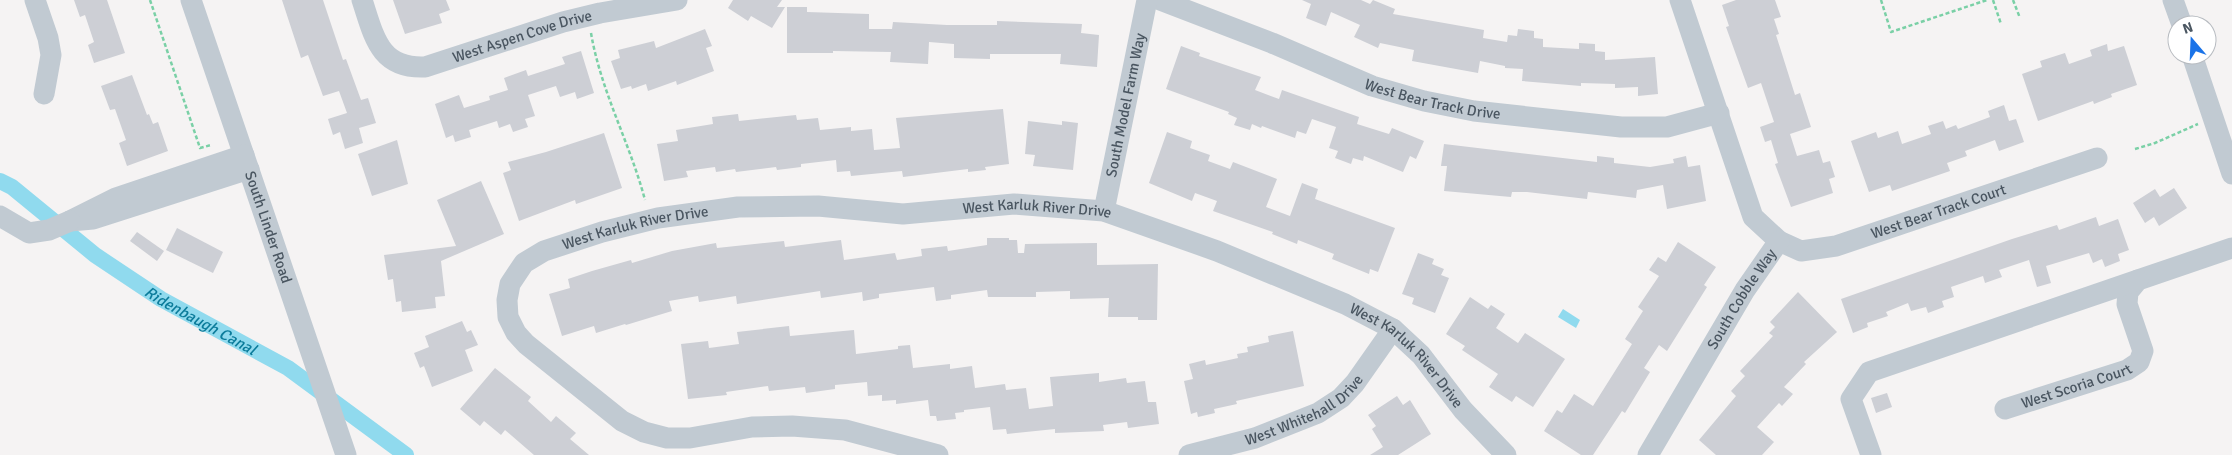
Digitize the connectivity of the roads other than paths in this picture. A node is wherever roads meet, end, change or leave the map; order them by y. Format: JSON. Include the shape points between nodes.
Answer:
{"nodes":[{"id":1,"x":35,"y":0,"type":"edge"},
{"id":2,"x":191,"y":0,"type":"edge"},
{"id":3,"x":362,"y":0,"type":"edge"},
{"id":4,"x":677,"y":0,"type":"edge"},
{"id":5,"x":1147,"y":0,"type":"edge"},
{"id":6,"x":1160,"y":0,"type":"edge"},
{"id":7,"x":1680,"y":0,"type":"edge"},
{"id":8,"x":2173,"y":0,"type":"edge"},
{"id":9,"x":2178,"y":15,"type":"edge"},
{"id":10,"x":2195,"y":65,"type":"edge"},
{"id":11,"x":44,"y":94,"type":"dead end"},
{"id":12,"x":1719,"y":113,"type":"junction"},
{"id":13,"x":2097,"y":158,"type":"dead end"},
{"id":14,"x":247,"y":162,"type":"junction"},
{"id":15,"x":2232,"y":174,"type":"edge"},
{"id":16,"x":1104,"y":211,"type":"junction"},
{"id":17,"x":0,"y":216,"type":"edge"},
{"id":18,"x":1779,"y":241,"type":"junction"},
{"id":19,"x":2232,"y":248,"type":"edge"},
{"id":20,"x":2138,"y":280,"type":"junction"},
{"id":21,"x":1393,"y":329,"type":"junction"},
{"id":22,"x":2005,"y":409,"type":"dead end"},
{"id":23,"x":346,"y":455,"type":"edge"},
{"id":24,"x":938,"y":455,"type":"edge"},
{"id":25,"x":1189,"y":455,"type":"edge"},
{"id":26,"x":1506,"y":455,"type":"edge"},
{"id":27,"x":1648,"y":455,"type":"edge"},
{"id":28,"x":1871,"y":455,"type":"edge"}],
"edges":[{"from":1,"to":11,"type":"street","via":[[51,55]]},
{"from":2,"to":14,"type":"street","name":"South Linder Road"},
{"from":3,"to":4,"type":"street","name":"West Aspen Cove Drive","via":[[375,40],[384,54],[397,64],[411,68],[425,67],[563,22]]},
{"from":5,"to":16,"type":"street","name":"South Model Farm Way"},
{"from":6,"to":12,"type":"street","name":"West Bear Track Drive","via":[[1372,86],[1458,108],[1621,127],[1667,127]]},
{"from":7,"to":12,"type":"street","name":"South Cobble Way"},
{"from":8,"to":9,"type":"street"},
{"from":10,"to":15,"type":"street"},
{"from":12,"to":18,"type":"street","name":"South Cobble Way","via":[[1753,217]]},
{"from":13,"to":18,"type":"street","name":"West Bear Track Court","via":[[1836,246],[1801,251]]},
{"from":14,"to":17,"type":"street","via":[[116,198],[49,230],[29,233]]},
{"from":14,"to":23,"type":"street","name":"South Linder Road"},
{"from":16,"to":21,"type":"street","name":"West Karluk River Drive","via":[[1217,251],[1345,304]]},
{"from":16,"to":24,"type":"street","name":"West Karluk River Drive","via":[[1014,204],[903,214],[818,206],[738,208],[658,218],[544,251],[524,263],[510,284],[508,317],[516,333],[622,421],[644,432],[667,438],[690,438],[752,427],[845,430]]},
{"from":18,"to":27,"type":"street","name":"South Cobble Way","via":[[1746,290]]},
{"from":19,"to":20,"type":"street"},
{"from":20,"to":22,"type":"street","name":"West Scoria Court","via":[[2128,292],[2127,304],[2142,351],[2139,362],[2127,370]]},
{"from":20,"to":28,"type":"street","via":[[1869,372],[1852,399]]},
{"from":21,"to":25,"type":"street","name":"West Whitehall Drive","via":[[1355,383],[1341,398],[1318,413],[1255,438]]},
{"from":21,"to":26,"type":"street","name":"West Karluk River Drive","via":[[1421,355],[1463,410]]}]}
